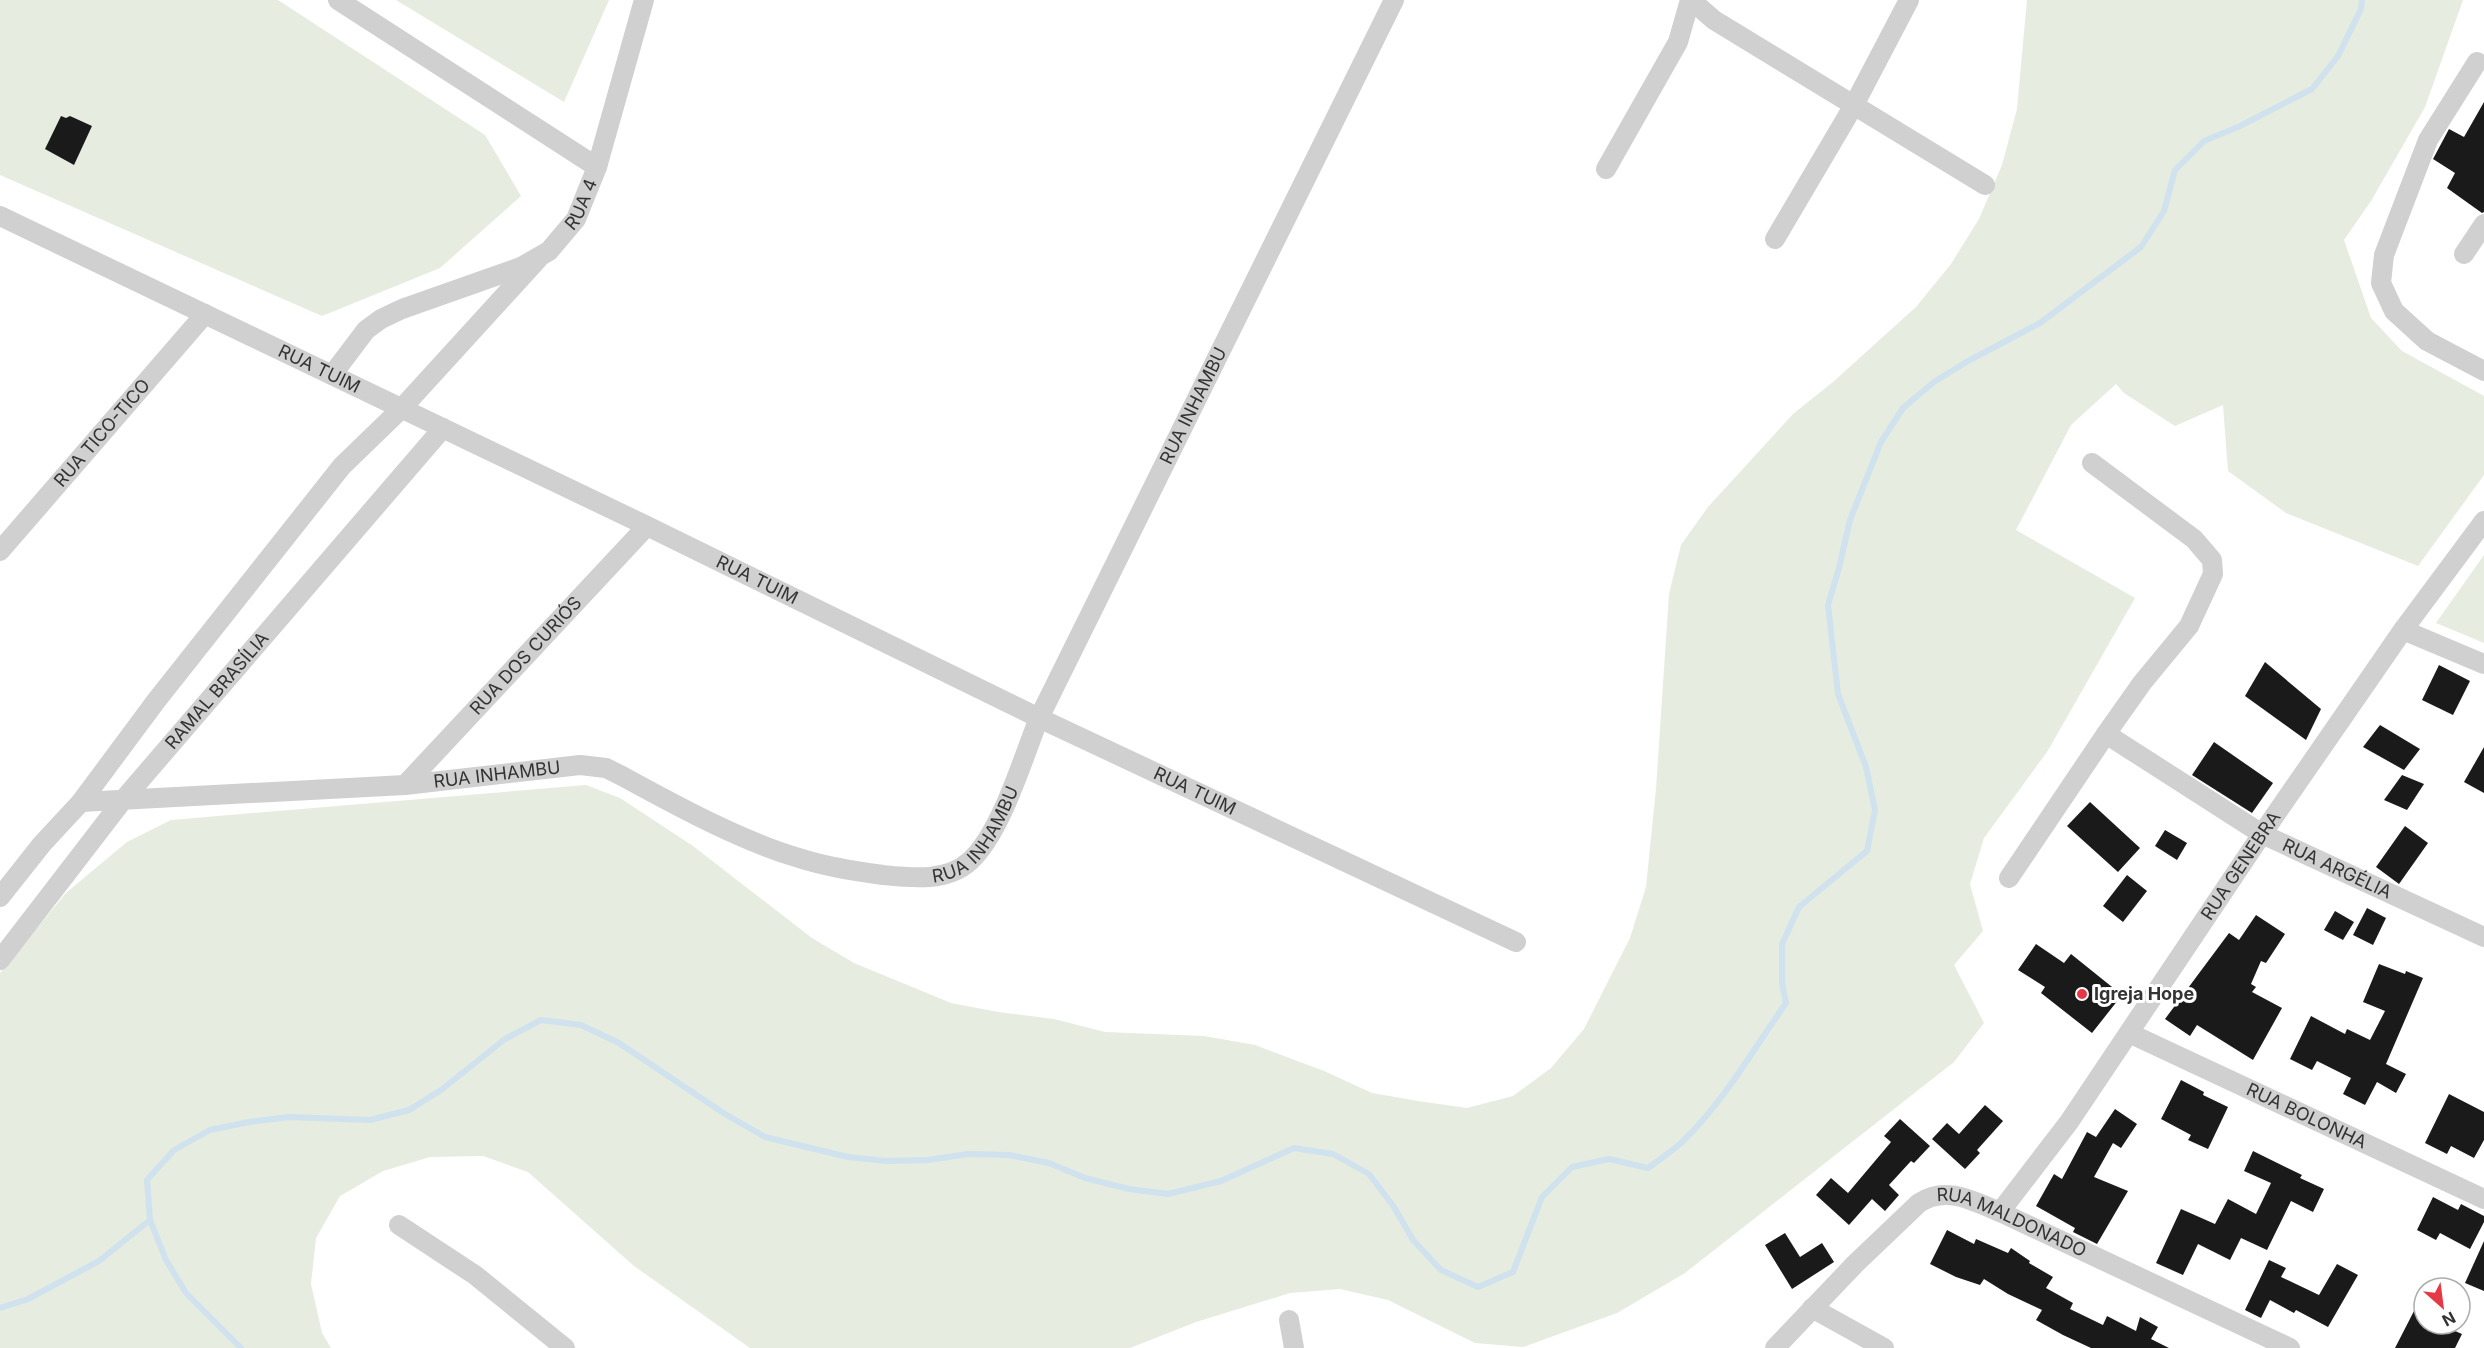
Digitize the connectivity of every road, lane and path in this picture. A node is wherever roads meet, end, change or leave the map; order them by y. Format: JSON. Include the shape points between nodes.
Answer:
{"nodes":[{"id":1,"x":338,"y":0,"type":"edge"},
{"id":2,"x":644,"y":0,"type":"edge"},
{"id":3,"x":1394,"y":0,"type":"edge"},
{"id":4,"x":1691,"y":0,"type":"edge"},
{"id":5,"x":1909,"y":0,"type":"edge"},
{"id":6,"x":2477,"y":62,"type":"dead end"},
{"id":7,"x":1854,"y":105,"type":"junction"},
{"id":8,"x":597,"y":167,"type":"junction"},
{"id":9,"x":1606,"y":170,"type":"dead end"},
{"id":10,"x":1985,"y":185,"type":"dead end"},
{"id":11,"x":0,"y":216,"type":"edge"},
{"id":12,"x":2484,"y":225,"type":"edge"},
{"id":13,"x":1775,"y":239,"type":"dead end"},
{"id":14,"x":2464,"y":254,"type":"dead end"},
{"id":15,"x":538,"y":259,"type":"junction"},
{"id":16,"x":205,"y":314,"type":"junction"},
{"id":17,"x":2484,"y":371,"type":"edge"},
{"id":18,"x":332,"y":375,"type":"junction"},
{"id":19,"x":402,"y":408,"type":"junction"},
{"id":20,"x":443,"y":428,"type":"junction"},
{"id":21,"x":2092,"y":463,"type":"dead end"},
{"id":22,"x":2484,"y":521,"type":"edge"},
{"id":23,"x":647,"y":526,"type":"junction"},
{"id":24,"x":0,"y":551,"type":"edge"},
{"id":25,"x":2403,"y":630,"type":"junction"},
{"id":26,"x":2484,"y":664,"type":"edge"},
{"id":27,"x":1039,"y":718,"type":"junction"},
{"id":28,"x":2106,"y":734,"type":"junction"},
{"id":29,"x":405,"y":785,"type":"junction"},
{"id":30,"x":123,"y":800,"type":"junction"},
{"id":31,"x":81,"y":802,"type":"junction"},
{"id":32,"x":2262,"y":834,"type":"junction"},
{"id":33,"x":2009,"y":878,"type":"dead end"},
{"id":34,"x":0,"y":897,"type":"edge"},
{"id":35,"x":2484,"y":937,"type":"edge"},
{"id":36,"x":1516,"y":942,"type":"dead end"},
{"id":37,"x":0,"y":960,"type":"edge"},
{"id":38,"x":2129,"y":1033,"type":"junction"},
{"id":39,"x":2484,"y":1199,"type":"edge"},
{"id":40,"x":2000,"y":1212,"type":"junction"},
{"id":41,"x":399,"y":1224,"type":"dead end"},
{"id":42,"x":1812,"y":1308,"type":"junction"},
{"id":43,"x":1289,"y":1320,"type":"dead end"},
{"id":44,"x":566,"y":1348,"type":"edge"},
{"id":45,"x":1294,"y":1348,"type":"edge"},
{"id":46,"x":1775,"y":1348,"type":"edge"},
{"id":47,"x":1884,"y":1348,"type":"edge"},
{"id":48,"x":2290,"y":1348,"type":"edge"}],
"edges":[{"from":1,"to":8,"type":"street","name":"RUA 4"},
{"from":2,"to":8,"type":"street"},
{"from":3,"to":27,"type":"street","name":"RUA INHAMBU"},
{"from":4,"to":7,"type":"street","via":[[1714,20]]},
{"from":4,"to":9,"type":"street","via":[[1678,42]]},
{"from":5,"to":7,"type":"street"},
{"from":6,"to":17,"type":"street","via":[[2428,140],[2384,255],[2381,283],[2394,311],[2427,341]]},
{"from":7,"to":10,"type":"street"},
{"from":7,"to":13,"type":"street"},
{"from":8,"to":15,"type":"street","name":"RUA 4","via":[[576,219]]},
{"from":11,"to":16,"type":"street","name":"RUA TUIM"},
{"from":12,"to":14,"type":"street"},
{"from":15,"to":18,"type":"street","name":"RUA 4","via":[[381,319],[366,330]]},
{"from":15,"to":19,"type":"street","name":"RAMAL BRASÍLIA"},
{"from":16,"to":18,"type":"street","name":"RUA TUIM"},
{"from":16,"to":24,"type":"street","name":"RUA TICO-TICO"},
{"from":18,"to":19,"type":"street","name":"RUA TUIM"},
{"from":19,"to":20,"type":"street","name":"RUA TUIM"},
{"from":19,"to":31,"type":"street","name":"RAMAL BRASÍLIA","via":[[342,466]]},
{"from":20,"to":23,"type":"street","name":"RUA TUIM"},
{"from":20,"to":30,"type":"street","name":"RAMAL BRASÍLIA"},
{"from":21,"to":28,"type":"street","via":[[2194,538],[2212,560],[2213,574],[2188,626]]},
{"from":22,"to":25,"type":"street","name":"RUA GENEBRA"},
{"from":23,"to":27,"type":"street","name":"RUA TUIM"},
{"from":23,"to":29,"type":"street","name":"RUA DOS CURIÓS"},
{"from":25,"to":26,"type":"street"},
{"from":25,"to":32,"type":"street","name":"RUA GENEBRA"},
{"from":27,"to":29,"type":"street","name":"RUA INHAMBU","via":[[1001,813],[982,847],[956,871],[926,878],[839,869],[783,853],[606,768],[580,765]]},
{"from":27,"to":36,"type":"street","name":"RUA TUIM"},
{"from":28,"to":32,"type":"street","name":"RUA ARGÉLIA"},
{"from":28,"to":33,"type":"street"},
{"from":29,"to":30,"type":"street","name":"RUA INHAMBU"},
{"from":30,"to":31,"type":"street","name":"RUA INHAMBU"},
{"from":30,"to":37,"type":"street","name":"RAMAL BRASÍLIA"},
{"from":31,"to":34,"type":"street","name":"RAMAL BRASÍLIA"},
{"from":32,"to":35,"type":"street","name":"RUA ARGÉLIA"},
{"from":32,"to":38,"type":"street","name":"RUA GENEBRA"},
{"from":38,"to":39,"type":"street","name":"RUA BOLONHA"},
{"from":38,"to":40,"type":"street","name":"RUA GENEBRA","via":[[2069,1122]]},
{"from":40,"to":42,"type":"street","name":"RUA MALDONADO","via":[[1958,1196],[1928,1197]]},
{"from":40,"to":48,"type":"street","name":"RUA MALDONADO"},
{"from":41,"to":44,"type":"street","via":[[475,1275]]},
{"from":42,"to":46,"type":"street","name":"RUA MALDONADO"},
{"from":42,"to":47,"type":"street"},
{"from":43,"to":45,"type":"street"}]}
